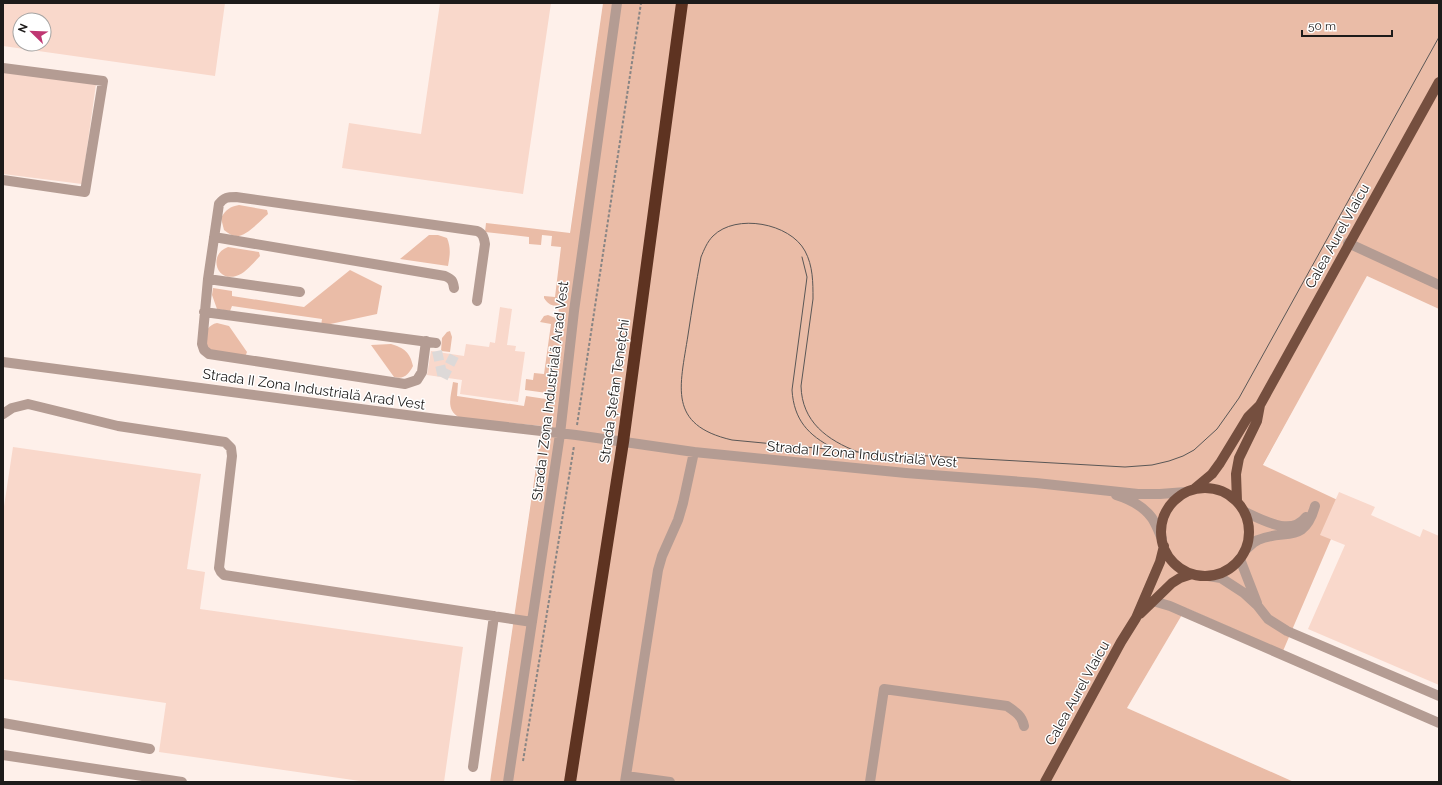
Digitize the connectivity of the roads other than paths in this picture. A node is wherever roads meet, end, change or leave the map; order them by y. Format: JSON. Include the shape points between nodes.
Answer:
{"nodes":[{"id":1,"x":617,"y":3,"type":"edge"},
{"id":2,"x":682,"y":3,"type":"edge"},
{"id":3,"x":3,"y":68,"type":"edge"},
{"id":4,"x":1439,"y":82,"type":"edge"},
{"id":5,"x":3,"y":180,"type":"edge"},
{"id":6,"x":214,"y":237,"type":"junction"},
{"id":7,"x":1348,"y":243,"type":"junction"},
{"id":8,"x":208,"y":280,"type":"junction"},
{"id":9,"x":1439,"y":285,"type":"edge"},
{"id":10,"x":454,"y":288,"type":"dead end"},
{"id":11,"x":300,"y":292,"type":"dead end"},
{"id":12,"x":477,"y":301,"type":"dead end"},
{"id":13,"x":204,"y":312,"type":"junction"},
{"id":14,"x":3,"y":362,"type":"edge"},
{"id":15,"x":1260,"y":404,"type":"junction"},
{"id":16,"x":3,"y":414,"type":"edge"},
{"id":17,"x":560,"y":434,"type":"junction"},
{"id":18,"x":622,"y":442,"type":"junction"},
{"id":19,"x":694,"y":452,"type":"junction"},
{"id":20,"x":1099,"y":489,"type":"junction"},
{"id":21,"x":1190,"y":490,"type":"junction"},
{"id":22,"x":1237,"y":501,"type":"junction"},
{"id":23,"x":1245,"y":512,"type":"junction"},
{"id":24,"x":1163,"y":542,"type":"junction"},
{"id":25,"x":1245,"y":550,"type":"junction"},
{"id":26,"x":1240,"y":559,"type":"junction"},
{"id":27,"x":1192,"y":574,"type":"junction"},
{"id":28,"x":1208,"y":576,"type":"junction"},
{"id":29,"x":1153,"y":601,"type":"junction"},
{"id":30,"x":1257,"y":605,"type":"junction"},
{"id":31,"x":494,"y":616,"type":"junction"},
{"id":32,"x":1136,"y":618,"type":"junction"},
{"id":33,"x":532,"y":622,"type":"junction"},
{"id":34,"x":1439,"y":696,"type":"edge"},
{"id":35,"x":3,"y":723,"type":"edge"},
{"id":36,"x":1439,"y":723,"type":"edge"},
{"id":37,"x":1024,"y":726,"type":"dead end"},
{"id":38,"x":150,"y":749,"type":"dead end"},
{"id":39,"x":3,"y":756,"type":"edge"},
{"id":40,"x":473,"y":767,"type":"dead end"},
{"id":41,"x":626,"y":779,"type":"edge"},
{"id":42,"x":182,"y":782,"type":"edge"},
{"id":43,"x":508,"y":782,"type":"edge"},
{"id":44,"x":570,"y":782,"type":"edge"},
{"id":45,"x":670,"y":782,"type":"edge"},
{"id":46,"x":870,"y":782,"type":"edge"},
{"id":47,"x":1045,"y":782,"type":"edge"}],
"edges":[{"from":1,"to":17,"type":"street","name":"Strada I Zona Industrială Arad Vest","via":[[574,311]]},
{"from":2,"to":18,"type":"highway","name":"Strada Ștefan Tenețchi"},
{"from":3,"to":5,"type":"street","via":[[103,81],[85,192]]},
{"from":4,"to":7,"type":"main road","name":"Calea Aurel Vlaicu"},
{"from":6,"to":8,"type":"street"},
{"from":6,"to":10,"type":"street","via":[[445,276],[450,278]]},
{"from":6,"to":12,"type":"street","via":[[219,204],[227,197],[477,231],[484,236],[485,244]]},
{"from":7,"to":9,"type":"street"},
{"from":7,"to":15,"type":"main road","name":"Calea Aurel Vlaicu"},
{"from":8,"to":11,"type":"street"},
{"from":8,"to":13,"type":"street"},
{"from":13,"to":13,"type":"street","via":[[202,344],[209,354],[405,384],[418,380],[431,342]]},
{"from":14,"to":17,"type":"street","name":"Strada II Zona Industrială Arad Vest"},
{"from":15,"to":21,"type":"main road","name":"Calea Aurel Vlaicu","via":[[1248,417],[1212,474]]},
{"from":15,"to":22,"type":"main road","name":"Calea Aurel Vlaicu","via":[[1257,421],[1239,458],[1236,474]]},
{"from":16,"to":31,"type":"street","via":[[12,408],[28,404],[118,426],[225,442],[231,448],[232,456],[219,568],[224,575]]},
{"from":17,"to":18,"type":"street","name":"Strada II Zona Industrială Arad Vest"},
{"from":17,"to":33,"type":"street","name":"Strada I Zona Industrială Arad Vest"},
{"from":18,"to":19,"type":"street","name":"Strada II Zona Industrială Vest"},
{"from":18,"to":44,"type":"highway","name":"Strada Ștefan Tenețchi"},
{"from":19,"to":20,"type":"street","name":"Strada II Zona Industrială Vest"},
{"from":19,"to":41,"type":"street","via":[[678,520],[658,570]]},
{"from":20,"to":21,"type":"street","name":"Strada II Zona Industrială Vest","via":[[1138,494]]},
{"from":20,"to":24,"type":"street","name":"Strada II Zona Industrială Vest","via":[[1128,499],[1141,508],[1152,518]]},
{"from":21,"to":22,"type":"main road","name":"Calea Aurel Vlaicu","via":[[1210,488],[1225,492]]},
{"from":21,"to":24,"type":"main road","name":"Calea Aurel Vlaicu","via":[[1175,500],[1167,510],[1162,523]]},
{"from":22,"to":23,"type":"main road","name":"Calea Aurel Vlaicu"},
{"from":23,"to":25,"type":"main road","name":"Calea Aurel Vlaicu","via":[[1249,538]]},
{"from":23,"to":25,"type":"street","via":[[1272,525],[1291,527],[1303,522],[1315,506],[1306,526],[1290,535],[1256,541]]},
{"from":24,"to":27,"type":"main road","name":"Calea Aurel Vlaicu","via":[[1173,562]]},
{"from":24,"to":32,"type":"main road","name":"Calea Aurel Vlaicu","via":[[1160,562]]},
{"from":25,"to":26,"type":"main road","name":"Calea Aurel Vlaicu"},
{"from":26,"to":28,"type":"main road","name":"Calea Aurel Vlaicu","via":[[1223,572]]},
{"from":26,"to":30,"type":"street"},
{"from":27,"to":28,"type":"main road","name":"Calea Aurel Vlaicu"},
{"from":27,"to":29,"type":"main road","name":"Calea Aurel Vlaicu","via":[[1172,582]]},
{"from":28,"to":30,"type":"street","via":[[1221,578]]},
{"from":29,"to":32,"type":"main road","name":"Calea Aurel Vlaicu"},
{"from":29,"to":36,"type":"street","via":[[1177,609]]},
{"from":30,"to":34,"type":"street","via":[[1268,619],[1287,631]]},
{"from":31,"to":33,"type":"street"},
{"from":31,"to":40,"type":"street"},
{"from":32,"to":47,"type":"main road","name":"Calea Aurel Vlaicu"},
{"from":33,"to":43,"type":"street","name":"Strada I Zona Industrială Arad Vest"},
{"from":35,"to":38,"type":"street"},
{"from":37,"to":46,"type":"street","via":[[1017,712],[1007,706],[884,689]]},
{"from":39,"to":42,"type":"street"},
{"from":41,"to":45,"type":"street"}]}
